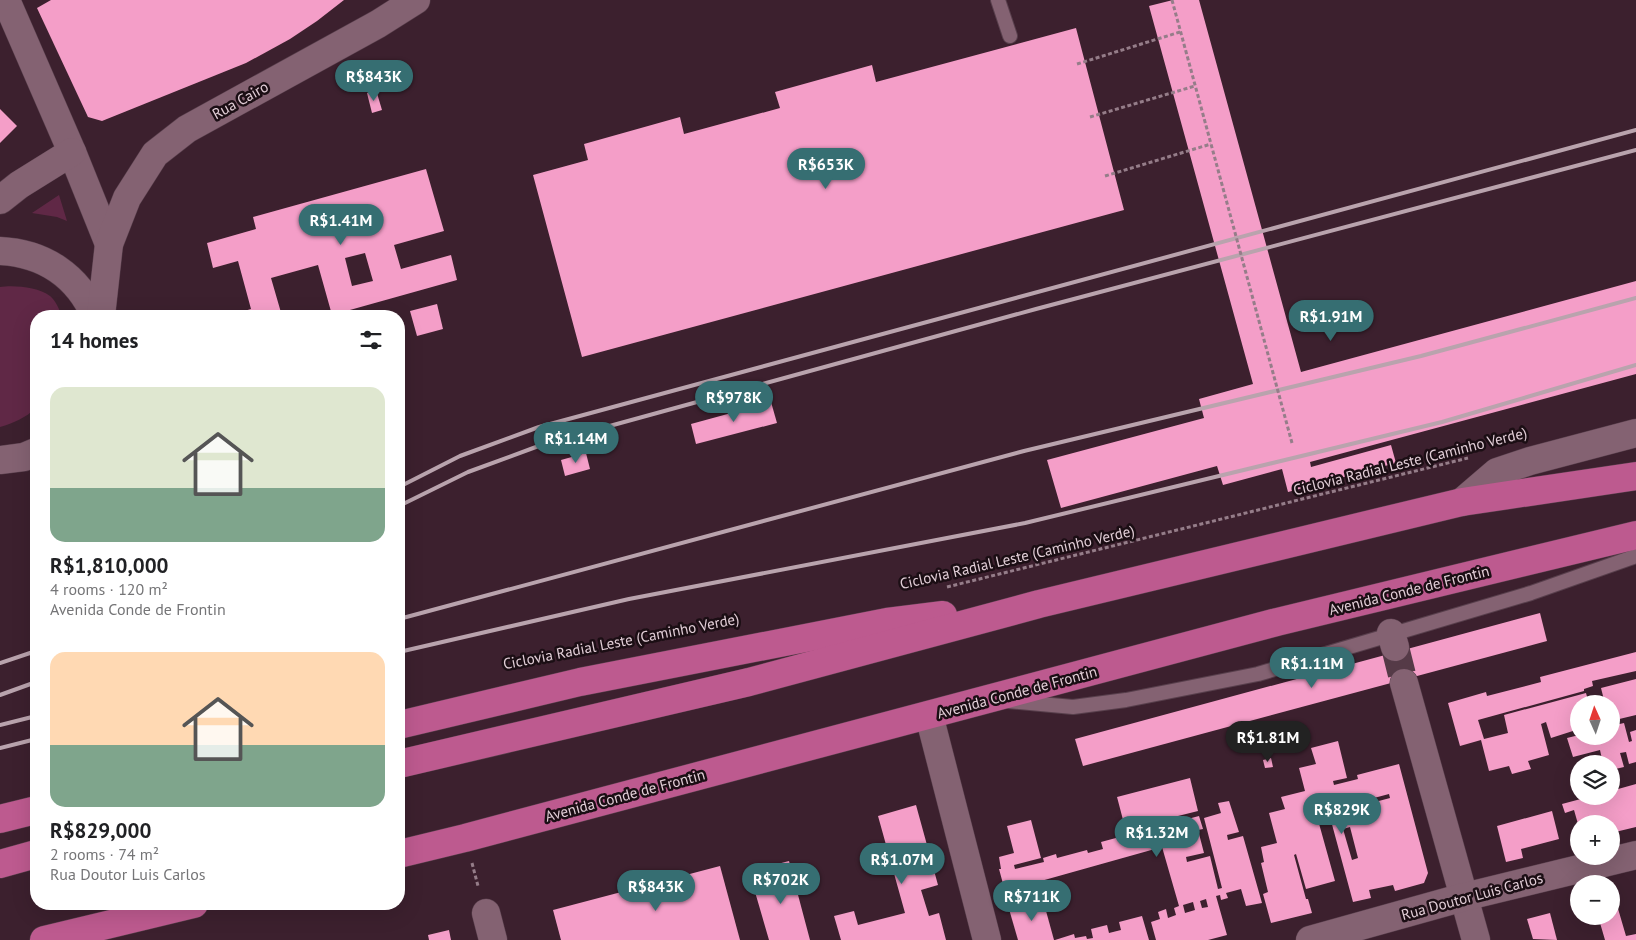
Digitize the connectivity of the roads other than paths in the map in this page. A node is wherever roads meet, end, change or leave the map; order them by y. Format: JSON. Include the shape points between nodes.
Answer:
{"nodes":[{"id":1,"x":6,"y":0,"type":"edge"},
{"id":2,"x":416,"y":0,"type":"edge"},
{"id":3,"x":998,"y":0,"type":"edge"},
{"id":4,"x":1010,"y":36,"type":"dead end"},
{"id":5,"x":72,"y":152,"type":"junction"},
{"id":6,"x":0,"y":200,"type":"edge"},
{"id":7,"x":109,"y":244,"type":"junction"},
{"id":8,"x":0,"y":251,"type":"edge"},
{"id":9,"x":92,"y":310,"type":"edge"},
{"id":10,"x":102,"y":310,"type":"edge"},
{"id":11,"x":1636,"y":433,"type":"edge"},
{"id":12,"x":30,"y":454,"type":"edge"},
{"id":13,"x":0,"y":460,"type":"edge"},
{"id":14,"x":1636,"y":476,"type":"edge"},
{"id":15,"x":1462,"y":502,"type":"junction"},
{"id":16,"x":1636,"y":535,"type":"edge"},
{"id":17,"x":1636,"y":556,"type":"edge"},
{"id":18,"x":1039,"y":604,"type":"junction"},
{"id":19,"x":1404,"y":683,"type":"tunnel mouth"},
{"id":20,"x":990,"y":699,"type":"junction"},
{"id":21,"x":929,"y":714,"type":"junction"},
{"id":22,"x":405,"y":724,"type":"edge"},
{"id":23,"x":405,"y":763,"type":"edge"},
{"id":24,"x":30,"y":812,"type":"edge"},
{"id":25,"x":0,"y":819,"type":"edge"},
{"id":26,"x":405,"y":853,"type":"edge"},
{"id":27,"x":1636,"y":855,"type":"edge"},
{"id":28,"x":30,"y":856,"type":"edge"},
{"id":29,"x":0,"y":864,"type":"edge"},
{"id":30,"x":1464,"y":897,"type":"junction"},
{"id":31,"x":169,"y":910,"type":"edge"},
{"id":32,"x":486,"y":913,"type":"road end"},
{"id":33,"x":44,"y":940,"type":"edge"},
{"id":34,"x":493,"y":940,"type":"edge"},
{"id":35,"x":987,"y":940,"type":"edge"},
{"id":36,"x":1310,"y":940,"type":"edge"},
{"id":37,"x":1476,"y":940,"type":"edge"}],
"edges":[{"from":1,"to":5,"type":"street"},
{"from":2,"to":7,"type":"street","name":"Rua Cairo","via":[[187,129],[155,154],[127,198]]},
{"from":3,"to":4,"type":"lane"},
{"from":5,"to":6,"type":"street"},
{"from":5,"to":7,"type":"street"},
{"from":7,"to":10,"type":"street"},
{"from":8,"to":9,"type":"street","via":[[17,252],[45,261],[69,277]]},
{"from":11,"to":15,"type":"street","via":[[1497,472]]},
{"from":12,"to":13,"type":"street"},
{"from":14,"to":15,"type":"highway"},
{"from":15,"to":18,"type":"highway"},
{"from":16,"to":20,"type":"highway","name":"Avenida Conde de Frontin","via":[[1277,622]]},
{"from":17,"to":20,"type":"lane","via":[[1393,640],[1258,674],[1073,707]]},
{"from":18,"to":22,"type":"highway","via":[[887,622],[580,682]]},
{"from":18,"to":23,"type":"highway","via":[[749,682]]},
{"from":19,"to":30,"type":"street"},
{"from":20,"to":21,"type":"highway","name":"Avenida Conde de Frontin"},
{"from":21,"to":26,"type":"highway","name":"Avenida Conde de Frontin"},
{"from":21,"to":35,"type":"street"},
{"from":24,"to":25,"type":"highway"},
{"from":27,"to":30,"type":"street","name":"Rua Doutor Luis Carlos"},
{"from":28,"to":29,"type":"highway"},
{"from":30,"to":36,"type":"street","name":"Rua Doutor Luis Carlos"},
{"from":30,"to":37,"type":"street"},
{"from":31,"to":33,"type":"highway"},
{"from":32,"to":34,"type":"street"}]}
